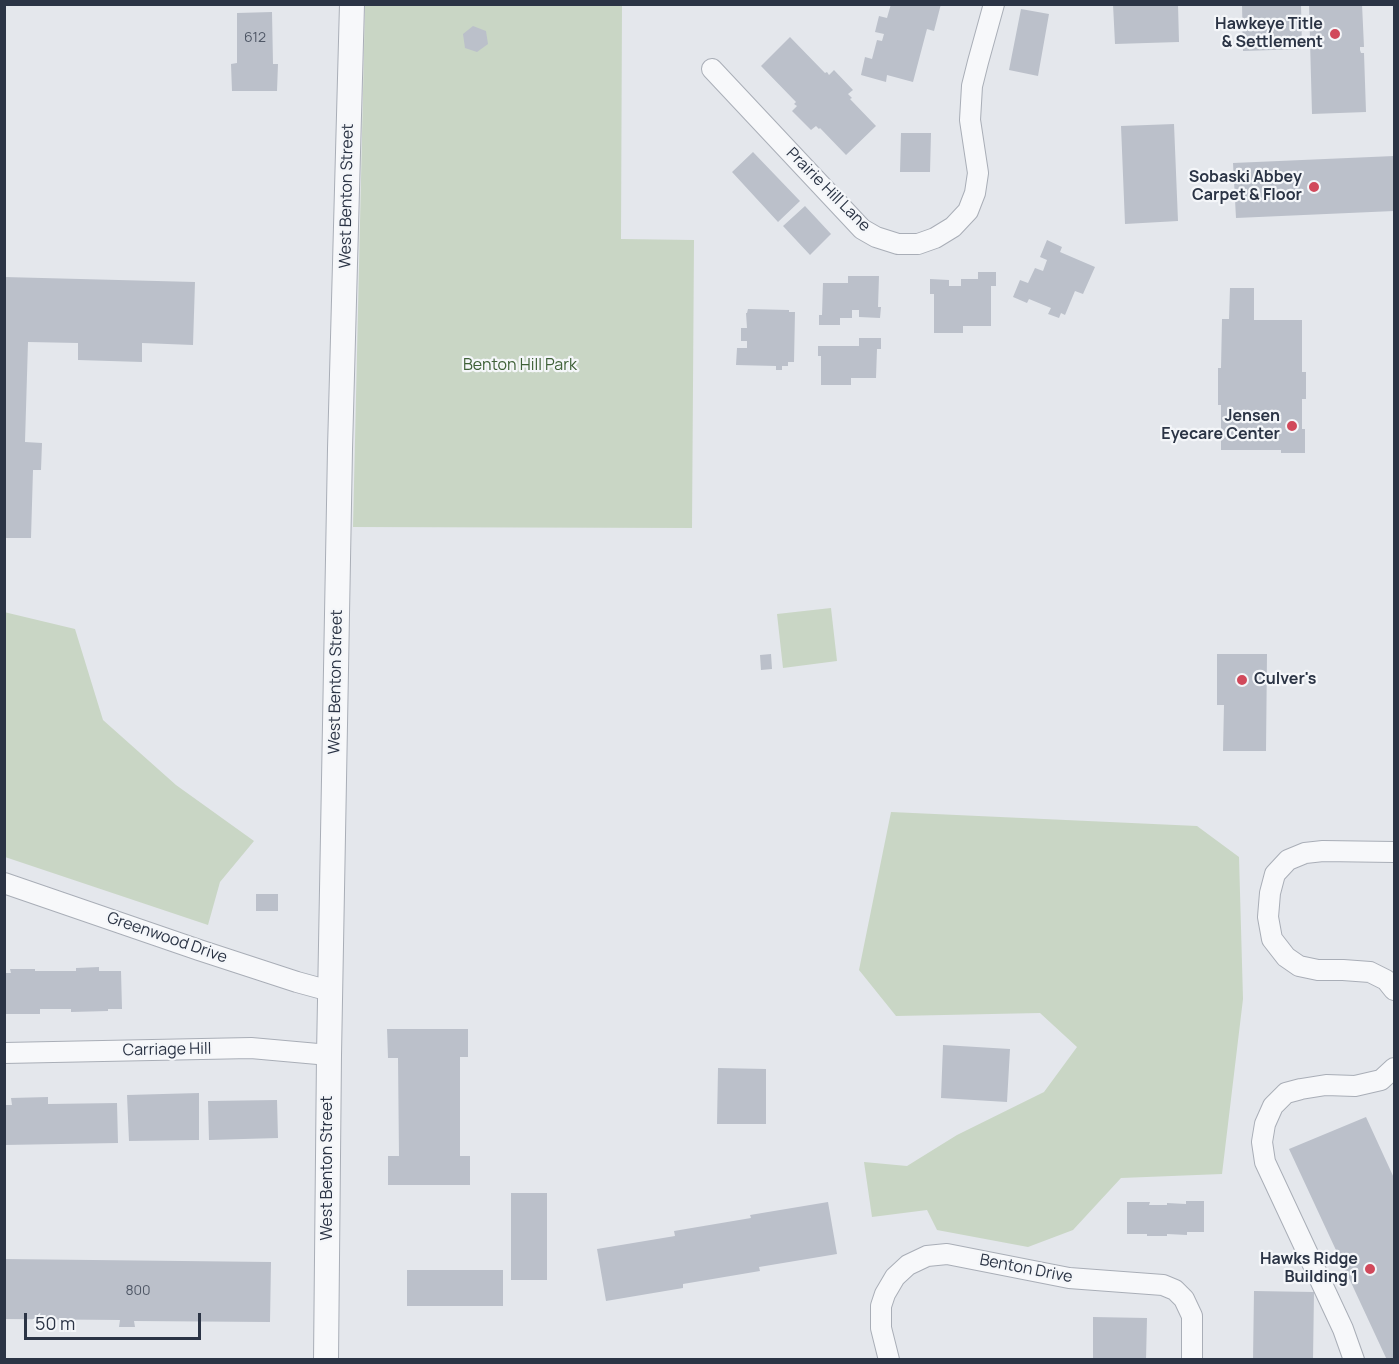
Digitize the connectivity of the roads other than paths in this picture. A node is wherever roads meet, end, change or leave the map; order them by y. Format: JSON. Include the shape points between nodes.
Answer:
{"nodes":[{"id":1,"x":352,"y":4,"type":"edge"},
{"id":2,"x":994,"y":4,"type":"edge"},
{"id":3,"x":712,"y":69,"type":"dead end"},
{"id":4,"x":1395,"y":852,"type":"edge"},
{"id":5,"x":4,"y":883,"type":"edge"},
{"id":6,"x":1395,"y":990,"type":"edge"},
{"id":7,"x":330,"y":991,"type":"junction"},
{"id":8,"x":4,"y":1053,"type":"edge"},
{"id":9,"x":329,"y":1055,"type":"junction"},
{"id":10,"x":1395,"y":1068,"type":"edge"},
{"id":11,"x":326,"y":1359,"type":"edge"},
{"id":12,"x":889,"y":1359,"type":"edge"},
{"id":13,"x":1192,"y":1359,"type":"edge"},
{"id":14,"x":1354,"y":1359,"type":"edge"}],
"edges":[{"from":1,"to":7,"type":"street","name":"West Benton Street"},
{"from":2,"to":3,"type":"street","name":"Prairie Hill Lane","via":[[972,86],[970,120],[978,173],[975,193],[968,211],[953,227],[918,244],[898,244],[862,230]]},
{"from":4,"to":6,"type":"street","via":[[1323,851],[1288,860],[1275,874],[1268,916],[1272,939],[1299,966],[1370,972]]},
{"from":5,"to":7,"type":"street","name":"Greenwood Drive"},
{"from":7,"to":9,"type":"street","name":"West Benton Street"},
{"from":8,"to":9,"type":"street","name":"Carriage Hill","via":[[250,1048]]},
{"from":9,"to":11,"type":"street","name":"West Benton Street"},
{"from":10,"to":14,"type":"street","via":[[1381,1080],[1286,1094],[1273,1106],[1262,1142],[1265,1162]]},
{"from":12,"to":13,"type":"street","name":"Benton Drive","via":[[881,1328],[885,1294],[908,1265],[927,1256],[947,1254],[1069,1278],[1163,1285],[1175,1290],[1192,1316]]}]}
